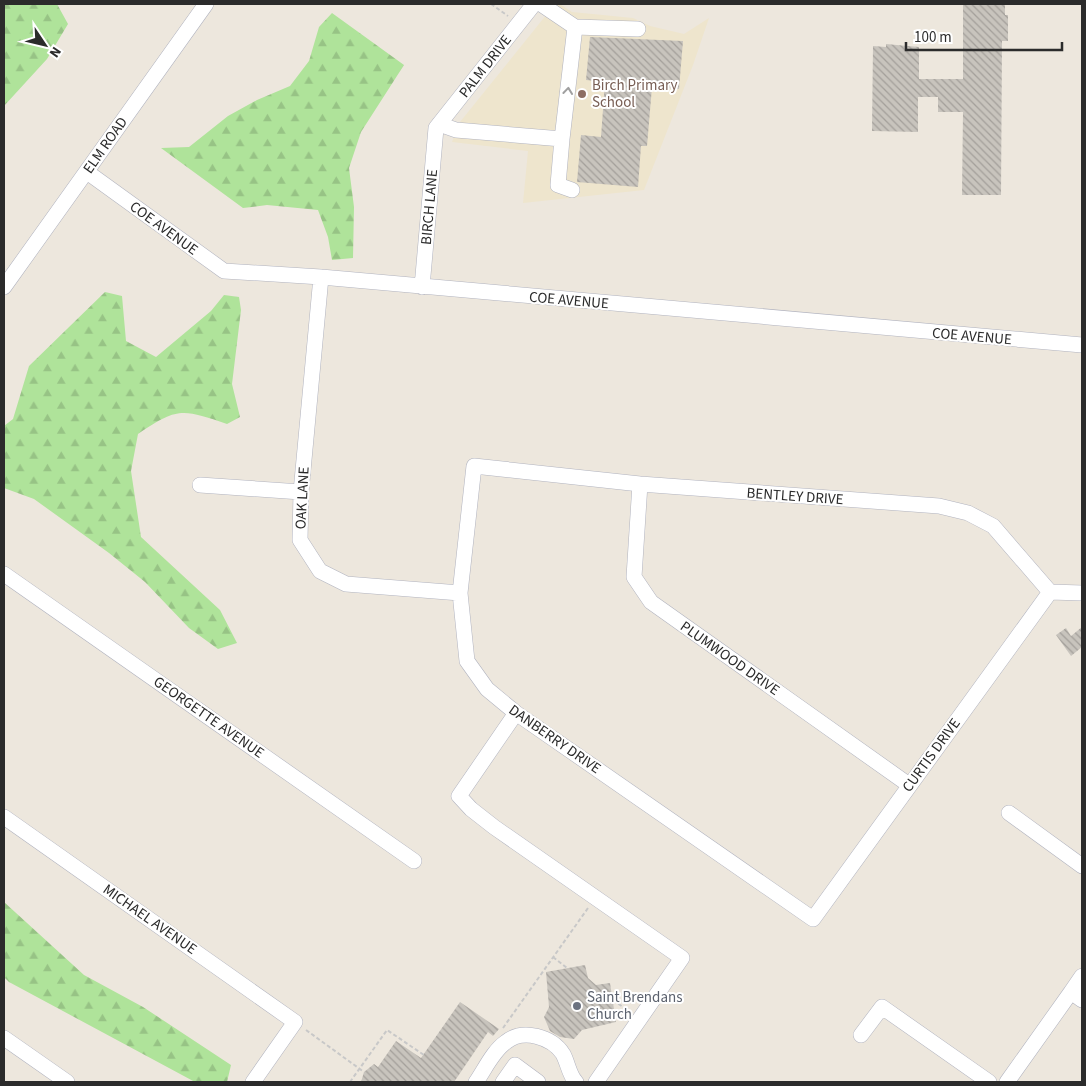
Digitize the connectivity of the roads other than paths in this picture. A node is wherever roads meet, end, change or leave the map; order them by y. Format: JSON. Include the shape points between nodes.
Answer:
{"nodes":[{"id":1,"x":206,"y":4,"type":"edge"},
{"id":2,"x":534,"y":4,"type":"edge"},
{"id":3,"x":541,"y":4,"type":"edge"},
{"id":4,"x":575,"y":27,"type":"junction"},
{"id":5,"x":638,"y":29,"type":"dead end"},
{"id":6,"x":437,"y":126,"type":"junction"},
{"id":7,"x":562,"y":139,"type":"junction"},
{"id":8,"x":87,"y":172,"type":"junction"},
{"id":9,"x":572,"y":190,"type":"dead end"},
{"id":10,"x":321,"y":277,"type":"junction"},
{"id":11,"x":4,"y":287,"type":"edge"},
{"id":12,"x":422,"y":287,"type":"junction"},
{"id":13,"x":1082,"y":345,"type":"edge"},
{"id":14,"x":474,"y":466,"type":"joint"},
{"id":15,"x":200,"y":484,"type":"dead end"},
{"id":16,"x":640,"y":484,"type":"junction"},
{"id":17,"x":301,"y":492,"type":"junction"},
{"id":18,"x":4,"y":574,"type":"edge"},
{"id":19,"x":1050,"y":592,"type":"junction"},
{"id":20,"x":1082,"y":593,"type":"edge"},
{"id":21,"x":460,"y":594,"type":"junction"},
{"id":22,"x":516,"y":713,"type":"junction"},
{"id":23,"x":909,"y":785,"type":"junction"},
{"id":24,"x":1009,"y":813,"type":"dead end"},
{"id":25,"x":4,"y":817,"type":"edge"},
{"id":26,"x":414,"y":861,"type":"dead end"},
{"id":27,"x":1082,"y":866,"type":"edge"},
{"id":28,"x":813,"y":919,"type":"joint"},
{"id":29,"x":1082,"y":976,"type":"edge"},
{"id":30,"x":1077,"y":996,"type":"edge"},
{"id":31,"x":861,"y":1035,"type":"dead end"},
{"id":32,"x":4,"y":1038,"type":"edge"},
{"id":33,"x":497,"y":1051,"type":"junction"},
{"id":34,"x":515,"y":1065,"type":"junction"},
{"id":35,"x":67,"y":1082,"type":"edge"},
{"id":36,"x":253,"y":1082,"type":"edge"},
{"id":37,"x":476,"y":1082,"type":"edge"},
{"id":38,"x":503,"y":1082,"type":"edge"},
{"id":39,"x":537,"y":1082,"type":"edge"},
{"id":40,"x":574,"y":1082,"type":"edge"},
{"id":41,"x":596,"y":1082,"type":"edge"},
{"id":42,"x":989,"y":1082,"type":"edge"},
{"id":43,"x":1007,"y":1082,"type":"edge"}],
"edges":[{"from":1,"to":8,"type":"street","name":"ELM ROAD"},
{"from":2,"to":6,"type":"street","name":"PALM DRIVE"},
{"from":3,"to":4,"type":"street"},
{"from":4,"to":5,"type":"street"},
{"from":7,"to":4,"type":"street","one_way":true},
{"from":6,"to":7,"type":"street"},
{"from":6,"to":12,"type":"street","name":"BIRCH LANE"},
{"from":7,"to":9,"type":"street","via":[[558,185]]},
{"from":8,"to":10,"type":"street","name":"COE AVENUE","via":[[224,271]]},
{"from":8,"to":11,"type":"street","name":"ELM ROAD"},
{"from":10,"to":12,"type":"street","name":"COE AVENUE"},
{"from":10,"to":17,"type":"street","name":"OAK LANE"},
{"from":12,"to":13,"type":"street","name":"COE AVENUE"},
{"from":14,"to":16,"type":"street","name":"BENTLEY DRIVE"},
{"from":14,"to":21,"type":"street","name":"DANBERRY DRIVE"},
{"from":15,"to":17,"type":"street"},
{"from":16,"to":19,"type":"street","name":"BENTLEY DRIVE","via":[[939,506],[968,513],[993,526]]},
{"from":16,"to":23,"type":"street","name":"PLUMWOOD DRIVE","via":[[634,577],[651,602]]},
{"from":17,"to":21,"type":"street","name":"OAK LANE","via":[[300,540],[320,571],[346,584]]},
{"from":18,"to":26,"type":"street","name":"GEORGETTE AVENUE"},
{"from":19,"to":20,"type":"street"},
{"from":19,"to":23,"type":"street","name":"CURTIS DRIVE"},
{"from":21,"to":22,"type":"street","name":"DANBERRY DRIVE","via":[[467,661],[487,689]]},
{"from":22,"to":28,"type":"street","name":"DANBERRY DRIVE"},
{"from":22,"to":41,"type":"street","via":[[459,796],[471,809],[682,958]]},
{"from":23,"to":28,"type":"street","name":"CURTIS DRIVE"},
{"from":24,"to":27,"type":"street"},
{"from":25,"to":36,"type":"street","name":"MICHAEL AVENUE","via":[[300,1026]]},
{"from":29,"to":30,"type":"street"},
{"from":30,"to":43,"type":"street"},
{"from":31,"to":42,"type":"street","via":[[882,1007]]},
{"from":32,"to":35,"type":"street"},
{"from":33,"to":34,"type":"street"},
{"from":33,"to":37,"type":"street"},
{"from":33,"to":40,"type":"street","via":[[517,1036],[538,1036],[551,1041],[563,1054]]},
{"from":34,"to":38,"type":"street"},
{"from":34,"to":39,"type":"street"}]}
